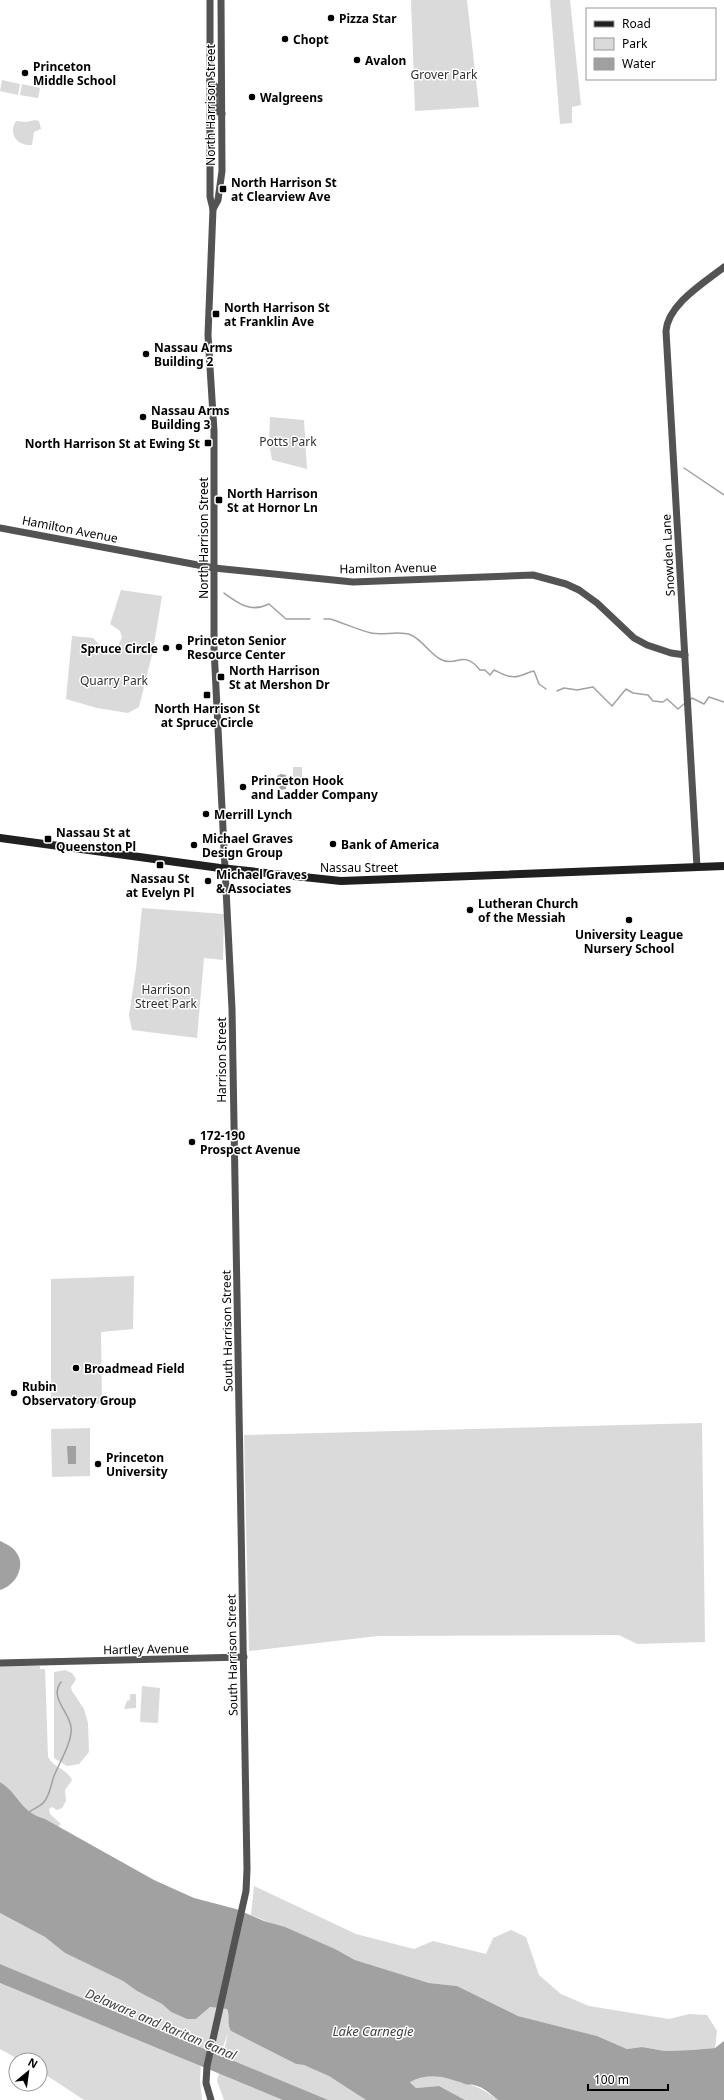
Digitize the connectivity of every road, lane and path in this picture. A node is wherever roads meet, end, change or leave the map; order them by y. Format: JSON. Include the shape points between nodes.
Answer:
{"nodes":[{"id":1,"x":210,"y":0,"type":"edge"},
{"id":2,"x":221,"y":0,"type":"edge"},
{"id":3,"x":222,"y":47,"type":"junction"},
{"id":4,"x":210,"y":63,"type":"junction"},
{"id":5,"x":210,"y":81,"type":"junction"},
{"id":6,"x":222,"y":114,"type":"junction"},
{"id":7,"x":222,"y":137,"type":"junction"},
{"id":8,"x":210,"y":143,"type":"junction"},
{"id":9,"x":213,"y":209,"type":"junction"},
{"id":10,"x":724,"y":267,"type":"edge"},
{"id":11,"x":0,"y":528,"type":"edge"},
{"id":12,"x":214,"y":568,"type":"junction"},
{"id":13,"x":685,"y":655,"type":"junction"},
{"id":14,"x":0,"y":838,"type":"edge"},
{"id":15,"x":724,"y":866,"type":"edge"},
{"id":16,"x":697,"y":867,"type":"junction"},
{"id":17,"x":225,"y":868,"type":"junction"},
{"id":18,"x":236,"y":1251,"type":"joint"},
{"id":19,"x":244,"y":1657,"type":"junction"},
{"id":20,"x":0,"y":1663,"type":"edge"},
{"id":21,"x":211,"y":2100,"type":"edge"}],
"edges":[{"from":1,"to":4,"type":"street","name":"North Harrison Street"},
{"from":2,"to":3,"type":"street","name":"North Harrison Street"},
{"from":3,"to":4,"type":"street","via":[[212,55]]},
{"from":3,"to":6,"type":"street","name":"North Harrison Street"},
{"from":4,"to":5,"type":"street","name":"North Harrison Street"},
{"from":5,"to":6,"type":"street","via":[[215,86],[215,108]]},
{"from":5,"to":8,"type":"street","name":"North Harrison Street"},
{"from":6,"to":7,"type":"street","name":"North Harrison Street"},
{"from":7,"to":8,"type":"street"},
{"from":7,"to":9,"type":"street","name":"North Harrison Street","via":[[222,171],[218,200]]},
{"from":8,"to":9,"type":"street","name":"North Harrison Street","via":[[210,198]]},
{"from":9,"to":12,"type":"street","name":"North Harrison Street","via":[[208,335],[214,431]]},
{"from":10,"to":13,"type":"street","name":"Snowden Lane","via":[[676,307],[666,325]]},
{"from":11,"to":12,"type":"street","name":"Hamilton Avenue"},
{"from":12,"to":13,"type":"street","name":"Hamilton Avenue","via":[[353,582],[533,575],[579,590],[597,603],[634,638],[647,645],[671,654]]},
{"from":12,"to":17,"type":"street","name":"North Harrison Street","via":[[214,648]]},
{"from":13,"to":16,"type":"street","name":"Snowden Lane"},
{"from":14,"to":17,"type":"main road","name":"Nassau Street"},
{"from":15,"to":16,"type":"main road","name":"Nassau Street"},
{"from":16,"to":17,"type":"main road","name":"Nassau Street","via":[[355,881],[322,880]]},
{"from":17,"to":18,"type":"street","name":"Harrison Street","via":[[232,1008]]},
{"from":18,"to":19,"type":"street","name":"South Harrison Street"},
{"from":19,"to":20,"type":"street","name":"Hartley Avenue"},
{"from":19,"to":21,"type":"street","name":"South Harrison Street","via":[[247,1869],[244,1899],[207,2066],[206,2083]]}]}
